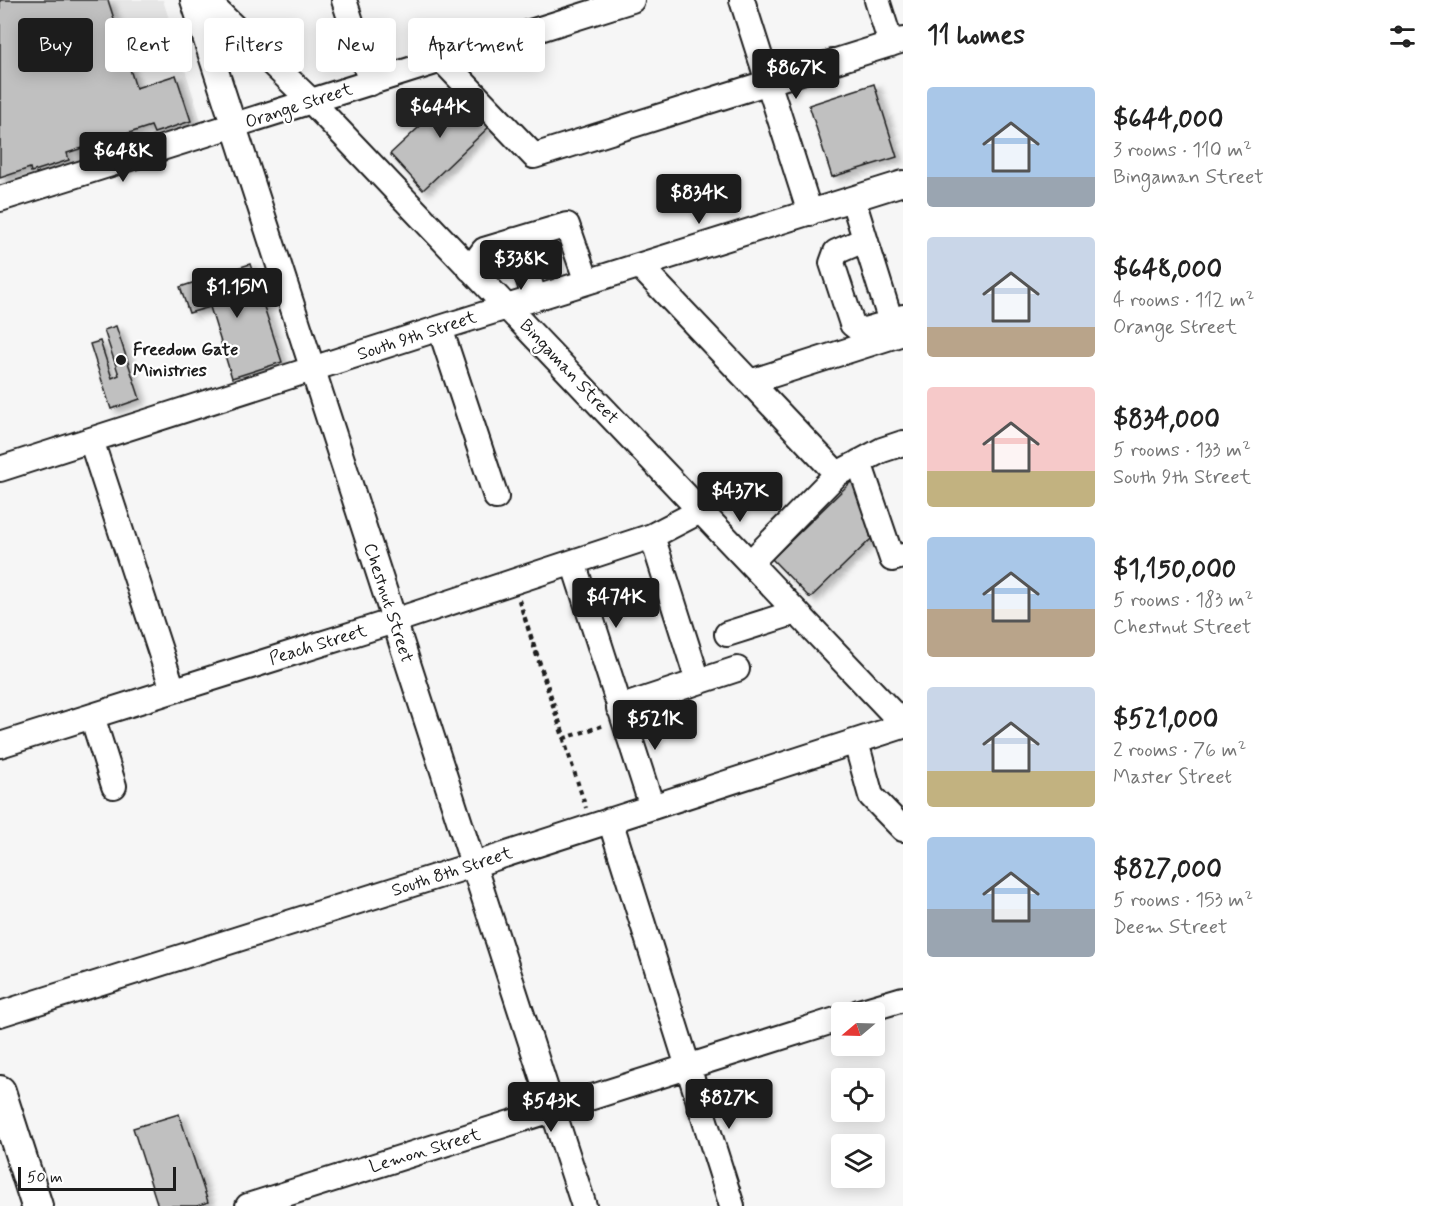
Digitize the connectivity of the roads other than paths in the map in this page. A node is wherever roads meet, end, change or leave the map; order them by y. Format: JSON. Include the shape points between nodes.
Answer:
{"nodes":[{"id":1,"x":193,"y":0,"type":"edge"},
{"id":2,"x":206,"y":0,"type":"edge"},
{"id":3,"x":344,"y":0,"type":"edge"},
{"id":4,"x":632,"y":0,"type":"edge"},
{"id":5,"x":742,"y":0,"type":"edge"},
{"id":6,"x":877,"y":0,"type":"edge"},
{"id":7,"x":545,"y":27,"type":"edge"},
{"id":8,"x":897,"y":42,"type":"edge"},
{"id":9,"x":408,"y":71,"type":"edge"},
{"id":10,"x":454,"y":72,"type":"edge"},
{"id":11,"x":371,"y":82,"type":"junction"},
{"id":12,"x":769,"y":83,"type":"junction"},
{"id":13,"x":311,"y":101,"type":"junction"},
{"id":14,"x":234,"y":127,"type":"junction"},
{"id":15,"x":902,"y":186,"type":"edge"},
{"id":16,"x":0,"y":200,"type":"edge"},
{"id":17,"x":852,"y":200,"type":"junction"},
{"id":18,"x":810,"y":213,"type":"junction"},
{"id":19,"x":515,"y":240,"type":"junction"},
{"id":20,"x":864,"y":240,"type":"junction"},
{"id":21,"x":640,"y":266,"type":"junction"},
{"id":22,"x":470,"y":269,"type":"junction"},
{"id":23,"x":587,"y":282,"type":"junction"},
{"id":24,"x":535,"y":298,"type":"junction"},
{"id":25,"x":507,"y":307,"type":"junction"},
{"id":26,"x":899,"y":324,"type":"edge"},
{"id":27,"x":440,"y":328,"type":"junction"},
{"id":28,"x":313,"y":370,"type":"junction"},
{"id":29,"x":750,"y":382,"type":"junction"},
{"id":30,"x":91,"y":440,"type":"junction"},
{"id":31,"x":903,"y":443,"type":"edge"},
{"id":32,"x":860,"y":462,"type":"junction"},
{"id":33,"x":0,"y":469,"type":"edge"},
{"id":34,"x":837,"y":474,"type":"junction"},
{"id":35,"x":495,"y":497,"type":"dead end"},
{"id":36,"x":700,"y":511,"type":"junction"},
{"id":37,"x":652,"y":536,"type":"junction"},
{"id":38,"x":903,"y":556,"type":"edge"},
{"id":39,"x":573,"y":562,"type":"junction"},
{"id":40,"x":750,"y":563,"type":"junction"},
{"id":41,"x":796,"y":612,"type":"junction"},
{"id":42,"x":394,"y":621,"type":"junction"},
{"id":43,"x":727,"y":634,"type":"dead end"},
{"id":44,"x":737,"y":669,"type":"dead end"},
{"id":45,"x":698,"y":681,"type":"junction"},
{"id":46,"x":173,"y":690,"type":"junction"},
{"id":47,"x":621,"y":714,"type":"junction"},
{"id":48,"x":92,"y":716,"type":"junction"},
{"id":49,"x":903,"y":725,"type":"edge"},
{"id":50,"x":856,"y":742,"type":"junction"},
{"id":51,"x":0,"y":745,"type":"edge"},
{"id":52,"x":114,"y":786,"type":"dead end"},
{"id":53,"x":652,"y":807,"type":"junction"},
{"id":54,"x":601,"y":823,"type":"junction"},
{"id":55,"x":903,"y":829,"type":"edge"},
{"id":56,"x":473,"y":866,"type":"junction"},
{"id":57,"x":903,"y":999,"type":"edge"},
{"id":58,"x":885,"y":1004,"type":"edge"},
{"id":59,"x":0,"y":1014,"type":"edge"},
{"id":60,"x":831,"y":1021,"type":"edge"},
{"id":61,"x":687,"y":1067,"type":"junction"},
{"id":62,"x":0,"y":1091,"type":"edge"},
{"id":63,"x":553,"y":1111,"type":"junction"},
{"id":64,"x":37,"y":1206,"type":"edge"},
{"id":65,"x":248,"y":1206,"type":"edge"},
{"id":66,"x":584,"y":1206,"type":"edge"},
{"id":67,"x":732,"y":1206,"type":"edge"}],
"edges":[{"from":1,"to":14,"type":"street","name":"Chestnut Street"},
{"from":2,"to":13,"type":"street","name":"Bingaman Street"},
{"from":3,"to":11,"type":"street"},
{"from":4,"to":7,"type":"street","name":"Orange Street"},
{"from":5,"to":12,"type":"street"},
{"from":6,"to":8,"type":"street"},
{"from":8,"to":12,"type":"street"},
{"from":9,"to":11,"type":"street","name":"Orange Street"},
{"from":10,"to":12,"type":"street","via":[[534,156]]},
{"from":11,"to":13,"type":"street","name":"Orange Street"},
{"from":12,"to":18,"type":"street"},
{"from":13,"to":14,"type":"street","name":"Orange Street"},
{"from":13,"to":22,"type":"street","name":"Bingaman Street"},
{"from":14,"to":16,"type":"street","name":"Orange Street"},
{"from":14,"to":28,"type":"street","name":"Chestnut Street"},
{"from":15,"to":17,"type":"street","name":"South 9th Street"},
{"from":17,"to":18,"type":"street","name":"South 9th Street"},
{"from":17,"to":20,"type":"street"},
{"from":18,"to":21,"type":"street","name":"South 9th Street"},
{"from":19,"to":22,"type":"street","via":[[484,250]]},
{"from":19,"to":23,"type":"street","via":[[567,225]]},
{"from":19,"to":24,"type":"street"},
{"from":20,"to":26,"type":"street"},
{"from":20,"to":26,"type":"street","via":[[836,252],[832,263],[852,324],[861,331]]},
{"from":21,"to":23,"type":"street","name":"South 9th Street"},
{"from":21,"to":29,"type":"street"},
{"from":22,"to":25,"type":"street","name":"Bingaman Street"},
{"from":23,"to":24,"type":"street","name":"South 9th Street"},
{"from":24,"to":25,"type":"street","name":"South 9th Street"},
{"from":25,"to":27,"type":"street","name":"South 9th Street"},
{"from":25,"to":36,"type":"street","name":"Bingaman Street"},
{"from":26,"to":29,"type":"street"},
{"from":27,"to":28,"type":"street","name":"South 9th Street"},
{"from":27,"to":35,"type":"street"},
{"from":28,"to":30,"type":"street","name":"South 9th Street"},
{"from":28,"to":42,"type":"street","name":"Chestnut Street"},
{"from":29,"to":34,"type":"street"},
{"from":30,"to":33,"type":"street","name":"South 9th Street"},
{"from":30,"to":46,"type":"street"},
{"from":31,"to":32,"type":"street"},
{"from":32,"to":34,"type":"street"},
{"from":32,"to":38,"type":"street","via":[[892,559]]},
{"from":34,"to":40,"type":"street"},
{"from":36,"to":37,"type":"street","name":"Peach Street"},
{"from":36,"to":40,"type":"street","name":"Bingaman Street"},
{"from":37,"to":39,"type":"street","name":"Peach Street"},
{"from":37,"to":45,"type":"street"},
{"from":39,"to":42,"type":"street","name":"Peach Street"},
{"from":39,"to":47,"type":"street"},
{"from":40,"to":41,"type":"street","name":"Bingaman Street"},
{"from":41,"to":43,"type":"street"},
{"from":41,"to":49,"type":"street","name":"Bingaman Street"},
{"from":42,"to":46,"type":"street","name":"Peach Street"},
{"from":42,"to":56,"type":"street","name":"Chestnut Street"},
{"from":44,"to":45,"type":"street"},
{"from":45,"to":47,"type":"street"},
{"from":46,"to":48,"type":"street","name":"Peach Street"},
{"from":47,"to":53,"type":"street"},
{"from":48,"to":51,"type":"street","name":"Peach Street"},
{"from":48,"to":52,"type":"street"},
{"from":49,"to":50,"type":"street","name":"South 8th Street"},
{"from":50,"to":53,"type":"street","name":"South 8th Street"},
{"from":50,"to":55,"type":"street","via":[[871,796]]},
{"from":53,"to":54,"type":"street","name":"South 8th Street"},
{"from":54,"to":56,"type":"street","name":"South 8th Street"},
{"from":54,"to":61,"type":"street"},
{"from":56,"to":59,"type":"street","name":"South 8th Street"},
{"from":56,"to":63,"type":"street","name":"Chestnut Street"},
{"from":57,"to":58,"type":"street"},
{"from":60,"to":61,"type":"street","name":"Lemon Street"},
{"from":61,"to":63,"type":"street","name":"Lemon Street"},
{"from":61,"to":67,"type":"street"},
{"from":62,"to":64,"type":"main road"},
{"from":63,"to":65,"type":"street","name":"Lemon Street"},
{"from":63,"to":66,"type":"street","name":"Chestnut Street"}]}
